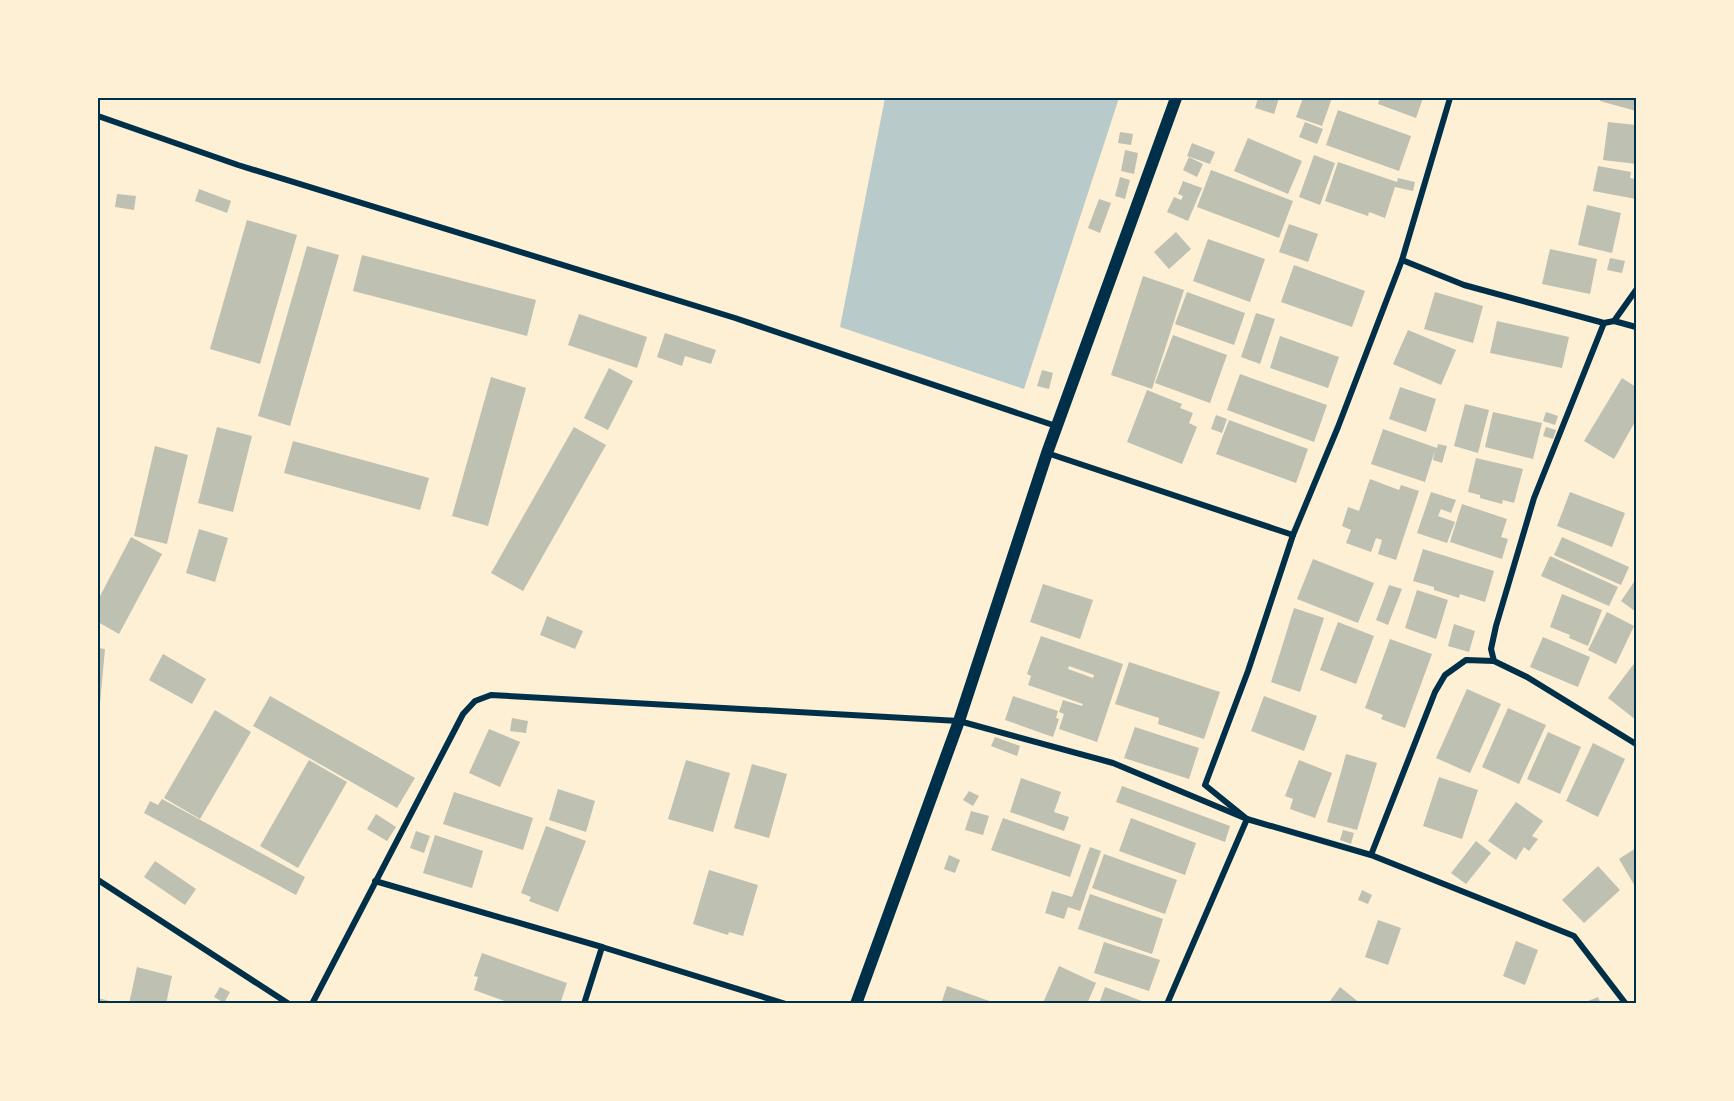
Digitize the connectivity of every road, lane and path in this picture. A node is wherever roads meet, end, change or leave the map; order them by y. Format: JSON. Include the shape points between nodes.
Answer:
{"nodes":[{"id":1,"x":1176,"y":98,"type":"edge"},
{"id":2,"x":1450,"y":98,"type":"edge"},
{"id":3,"x":98,"y":116,"type":"edge"},
{"id":4,"x":1402,"y":260,"type":"junction"},
{"id":5,"x":1636,"y":290,"type":"edge"},
{"id":6,"x":1614,"y":321,"type":"junction"},
{"id":7,"x":1604,"y":323,"type":"junction"},
{"id":8,"x":1636,"y":327,"type":"edge"},
{"id":9,"x":1056,"y":426,"type":"junction"},
{"id":10,"x":1047,"y":453,"type":"junction"},
{"id":11,"x":1293,"y":535,"type":"junction"},
{"id":12,"x":1494,"y":661,"type":"junction"},
{"id":13,"x":959,"y":721,"type":"junction"},
{"id":14,"x":1636,"y":744,"type":"edge"},
{"id":15,"x":1247,"y":819,"type":"junction"},
{"id":16,"x":1371,"y":855,"type":"junction"},
{"id":17,"x":98,"y":880,"type":"edge"},
{"id":18,"x":375,"y":881,"type":"junction"},
{"id":19,"x":602,"y":947,"type":"junction"},
{"id":20,"x":289,"y":1004,"type":"edge"},
{"id":21,"x":312,"y":1004,"type":"edge"},
{"id":22,"x":584,"y":1004,"type":"edge"},
{"id":23,"x":786,"y":1004,"type":"edge"},
{"id":24,"x":856,"y":1004,"type":"edge"},
{"id":25,"x":1167,"y":1004,"type":"edge"},
{"id":26,"x":1626,"y":1004,"type":"edge"}],
"edges":[{"from":1,"to":9,"type":"main road"},
{"from":2,"to":4,"type":"street"},
{"from":3,"to":9,"type":"street","via":[[238,165],[735,318]]},
{"from":4,"to":7,"type":"street","via":[[1464,285]]},
{"from":4,"to":11,"type":"street"},
{"from":5,"to":6,"type":"street"},
{"from":6,"to":7,"type":"street"},
{"from":6,"to":8,"type":"street"},
{"from":7,"to":12,"type":"street","via":[[1534,498],[1496,626],[1491,649]]},
{"from":9,"to":10,"type":"main road"},
{"from":10,"to":11,"type":"street"},
{"from":10,"to":13,"type":"main road"},
{"from":11,"to":15,"type":"street","via":[[1205,785]]},
{"from":12,"to":14,"type":"street"},
{"from":12,"to":16,"type":"street","via":[[1466,660],[1445,675],[1417,735]]},
{"from":13,"to":15,"type":"street","via":[[1113,763]]},
{"from":13,"to":18,"type":"street","via":[[491,695],[475,701],[464,714]]},
{"from":13,"to":24,"type":"main road"},
{"from":15,"to":16,"type":"street"},
{"from":15,"to":25,"type":"street"},
{"from":16,"to":26,"type":"street","via":[[1574,936]]},
{"from":17,"to":20,"type":"street"},
{"from":18,"to":19,"type":"street"},
{"from":18,"to":21,"type":"street"},
{"from":19,"to":22,"type":"street"},
{"from":19,"to":23,"type":"street"}]}
